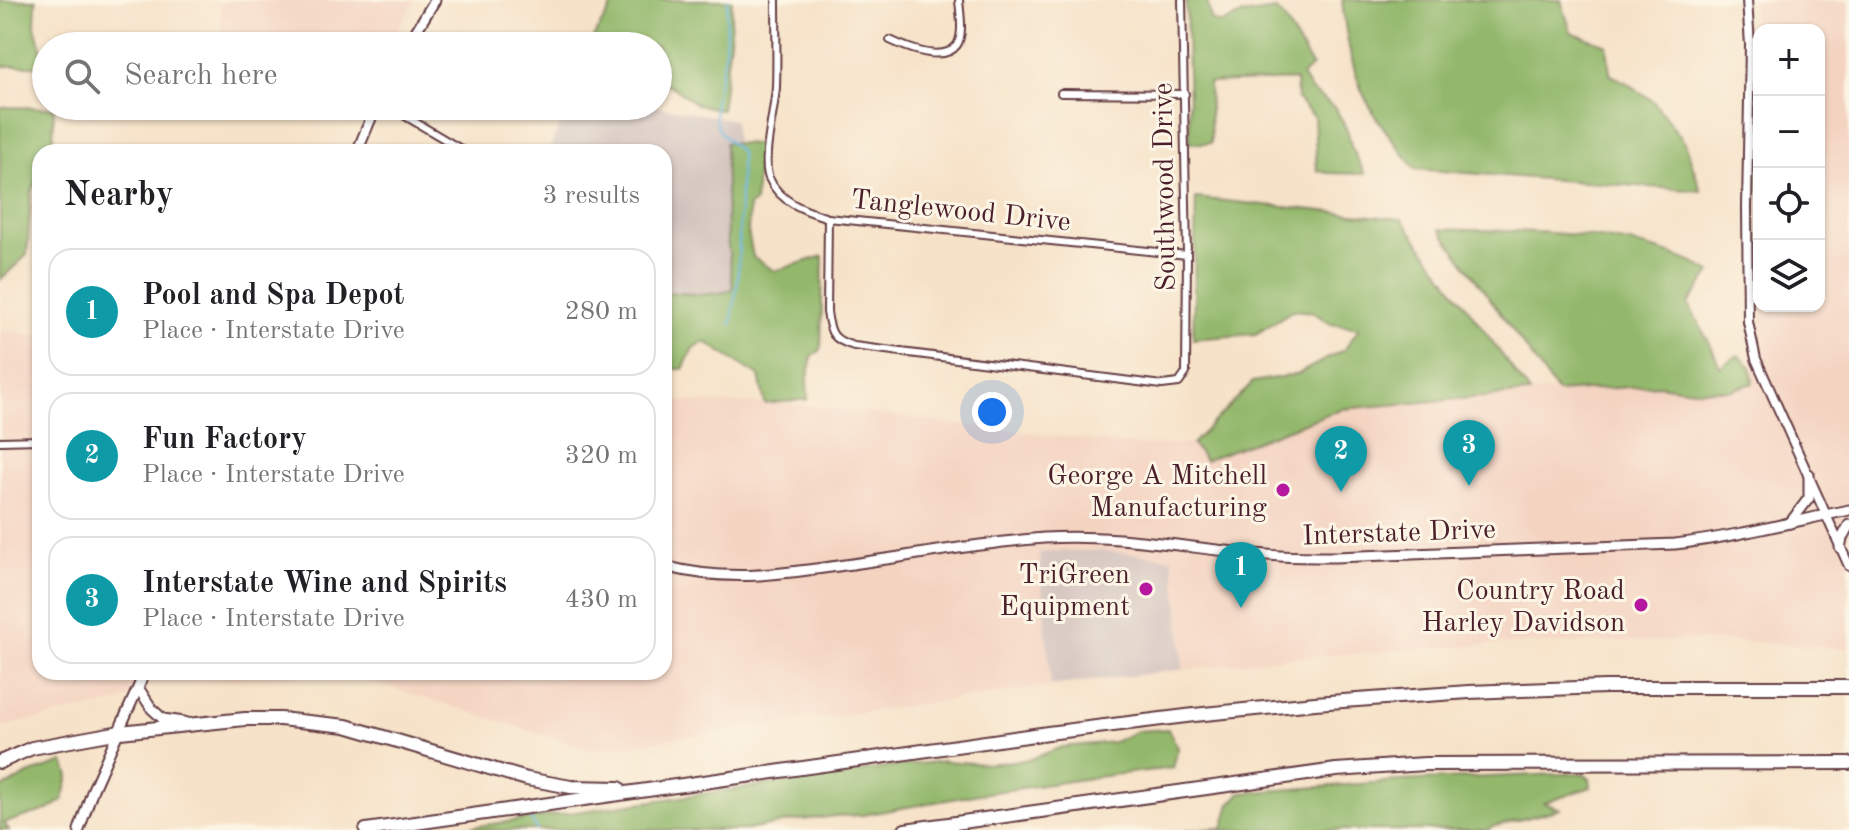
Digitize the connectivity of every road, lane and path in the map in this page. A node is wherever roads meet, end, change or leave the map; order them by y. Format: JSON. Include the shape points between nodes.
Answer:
{"nodes":[{"id":1,"x":435,"y":0,"type":"edge"},
{"id":2,"x":776,"y":0,"type":"edge"},
{"id":3,"x":959,"y":0,"type":"edge"},
{"id":4,"x":1182,"y":0,"type":"edge"},
{"id":5,"x":1747,"y":0,"type":"edge"},
{"id":6,"x":416,"y":32,"type":"edge"},
{"id":7,"x":890,"y":40,"type":"dead end"},
{"id":8,"x":1061,"y":93,"type":"dead end"},
{"id":9,"x":1185,"y":94,"type":"junction"},
{"id":10,"x":370,"y":120,"type":"edge"},
{"id":11,"x":412,"y":120,"type":"edge"},
{"id":12,"x":360,"y":144,"type":"edge"},
{"id":13,"x":452,"y":144,"type":"edge"},
{"id":14,"x":828,"y":218,"type":"junction"},
{"id":15,"x":1187,"y":255,"type":"junction"},
{"id":16,"x":1186,"y":373,"type":"joint"},
{"id":17,"x":32,"y":440,"type":"edge"},
{"id":18,"x":0,"y":441,"type":"edge"},
{"id":19,"x":1809,"y":474,"type":"junction"},
{"id":20,"x":1849,"y":510,"type":"edge"},
{"id":21,"x":1827,"y":514,"type":"junction"},
{"id":22,"x":1790,"y":523,"type":"junction"},
{"id":23,"x":1849,"y":525,"type":"edge"},
{"id":24,"x":1840,"y":548,"type":"junction"},
{"id":25,"x":1849,"y":566,"type":"edge"},
{"id":26,"x":672,"y":568,"type":"edge"},
{"id":27,"x":142,"y":680,"type":"edge"},
{"id":28,"x":1849,"y":687,"type":"edge"},
{"id":29,"x":139,"y":689,"type":"junction"},
{"id":30,"x":199,"y":725,"type":"junction"},
{"id":31,"x":120,"y":732,"type":"junction"},
{"id":32,"x":0,"y":762,"type":"edge"},
{"id":33,"x":1849,"y":763,"type":"edge"},
{"id":34,"x":656,"y":789,"type":"junction"},
{"id":35,"x":79,"y":830,"type":"edge"},
{"id":36,"x":366,"y":830,"type":"edge"},
{"id":37,"x":905,"y":830,"type":"edge"}],
"edges":[{"from":1,"to":6,"type":"main road"},
{"from":2,"to":14,"type":"street","via":[[768,178],[801,210]]},
{"from":3,"to":7,"type":"street","via":[[960,34],[950,51],[932,54]]},
{"from":4,"to":9,"type":"street","name":"Southwood Drive"},
{"from":5,"to":19,"type":"street","via":[[1748,322],[1756,359]]},
{"from":8,"to":9,"type":"street"},
{"from":9,"to":15,"type":"street","name":"Southwood Drive"},
{"from":10,"to":12,"type":"main road"},
{"from":11,"to":13,"type":"street"},
{"from":14,"to":15,"type":"street","name":"Tanglewood Drive"},
{"from":14,"to":16,"type":"street","name":"Tanglewood Drive","via":[[827,312],[834,338],[844,344],[1162,385],[1179,383]]},
{"from":15,"to":16,"type":"street","name":"Southwood Drive"},
{"from":17,"to":18,"type":"street"},
{"from":19,"to":21,"type":"street"},
{"from":19,"to":22,"type":"main road","via":[[1809,498]]},
{"from":20,"to":21,"type":"main road","name":"Interstate Drive"},
{"from":21,"to":22,"type":"main road","name":"Interstate Drive"},
{"from":21,"to":24,"type":"street"},
{"from":22,"to":26,"type":"main road","name":"Interstate Drive","via":[[1713,540],[1644,545],[1295,557],[1064,538],[772,575],[732,577]]},
{"from":23,"to":24,"type":"main road"},
{"from":24,"to":25,"type":"street"},
{"from":27,"to":29,"type":"main road"},
{"from":28,"to":34,"type":"highway","via":[[1590,688],[1315,703],[1048,733]]},
{"from":29,"to":30,"type":"main road","via":[[163,719]]},
{"from":29,"to":31,"type":"main road"},
{"from":30,"to":31,"type":"highway"},
{"from":30,"to":34,"type":"highway","via":[[280,719],[346,726],[527,779],[571,787]]},
{"from":31,"to":32,"type":"highway","via":[[32,748]]},
{"from":31,"to":35,"type":"main road"},
{"from":33,"to":37,"type":"highway","via":[[1425,764],[1336,770]]},
{"from":34,"to":36,"type":"highway"}]}
